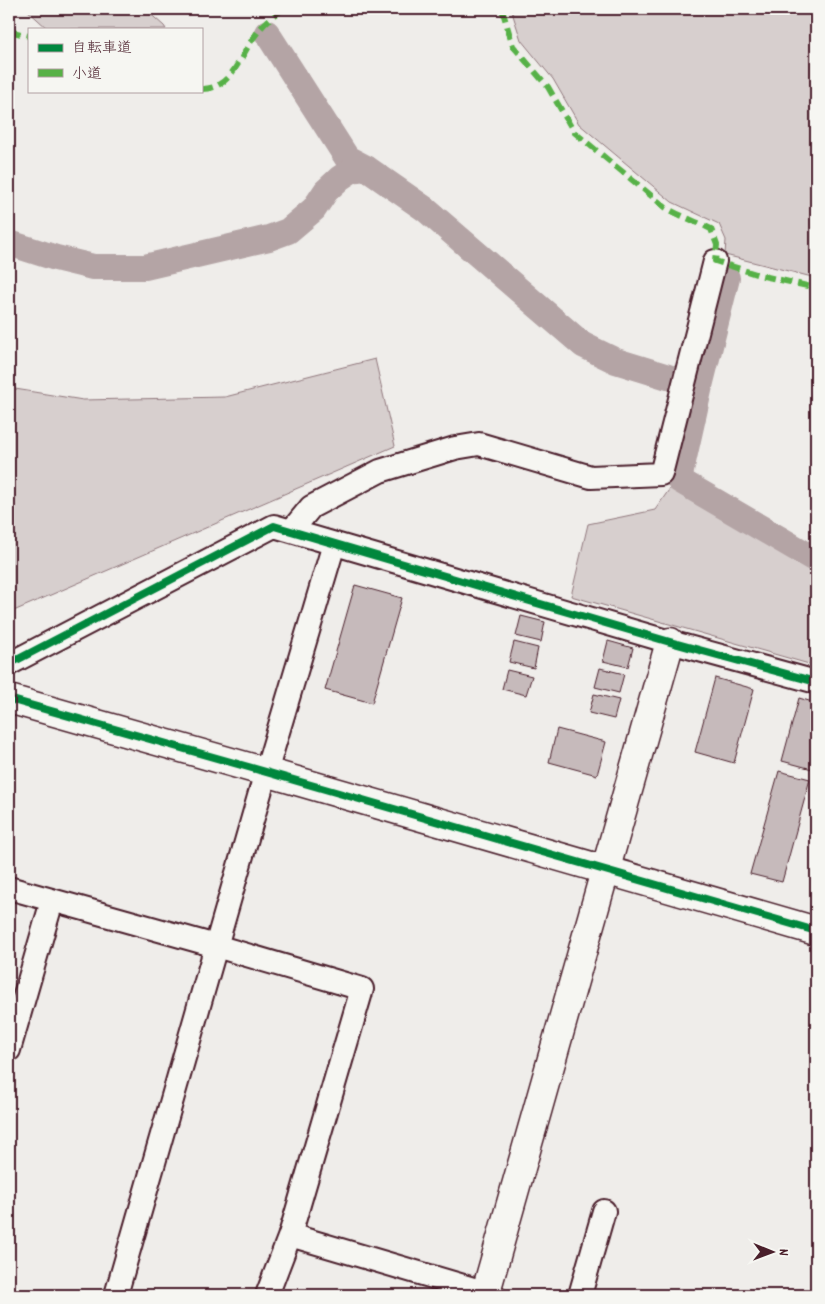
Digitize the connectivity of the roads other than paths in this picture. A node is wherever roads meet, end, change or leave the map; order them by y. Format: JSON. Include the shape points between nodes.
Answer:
{"nodes":[{"id":1,"x":715,"y":261,"type":"dead end"},
{"id":2,"x":292,"y":530,"type":"junction"},
{"id":3,"x":334,"y":544,"type":"junction"},
{"id":4,"x":670,"y":642,"type":"junction"},
{"id":5,"x":9,"y":664,"type":"edge"},
{"id":6,"x":816,"y":682,"type":"edge"},
{"id":7,"x":9,"y":699,"type":"edge"},
{"id":8,"x":266,"y":772,"type":"junction"},
{"id":9,"x":605,"y":870,"type":"junction"},
{"id":10,"x":9,"y":888,"type":"edge"},
{"id":11,"x":52,"y":901,"type":"junction"},
{"id":12,"x":816,"y":930,"type":"edge"},
{"id":13,"x":216,"y":946,"type":"junction"},
{"id":14,"x":9,"y":1047,"type":"edge"},
{"id":15,"x":604,"y":1212,"type":"dead end"},
{"id":16,"x":290,"y":1235,"type":"junction"},
{"id":17,"x":488,"y":1294,"type":"edge"},
{"id":18,"x":116,"y":1295,"type":"edge"},
{"id":19,"x":267,"y":1295,"type":"edge"},
{"id":20,"x":580,"y":1295,"type":"edge"}],
"edges":[{"from":1,"to":2,"type":"street","via":[[662,474],[590,478],[479,444],[455,448],[380,472],[311,507]]},
{"from":2,"to":3,"type":"street"},
{"from":2,"to":5,"type":"street","via":[[274,526]]},
{"from":3,"to":4,"type":"street"},
{"from":3,"to":8,"type":"street"},
{"from":4,"to":6,"type":"street"},
{"from":4,"to":9,"type":"street"},
{"from":7,"to":8,"type":"street"},
{"from":8,"to":9,"type":"street"},
{"from":8,"to":13,"type":"street"},
{"from":9,"to":12,"type":"street"},
{"from":9,"to":17,"type":"street"},
{"from":10,"to":11,"type":"street"},
{"from":11,"to":13,"type":"street"},
{"from":11,"to":14,"type":"street"},
{"from":13,"to":16,"type":"street","via":[[362,989]]},
{"from":13,"to":18,"type":"street"},
{"from":15,"to":20,"type":"street"},
{"from":16,"to":17,"type":"street"},
{"from":16,"to":19,"type":"street"}]}
